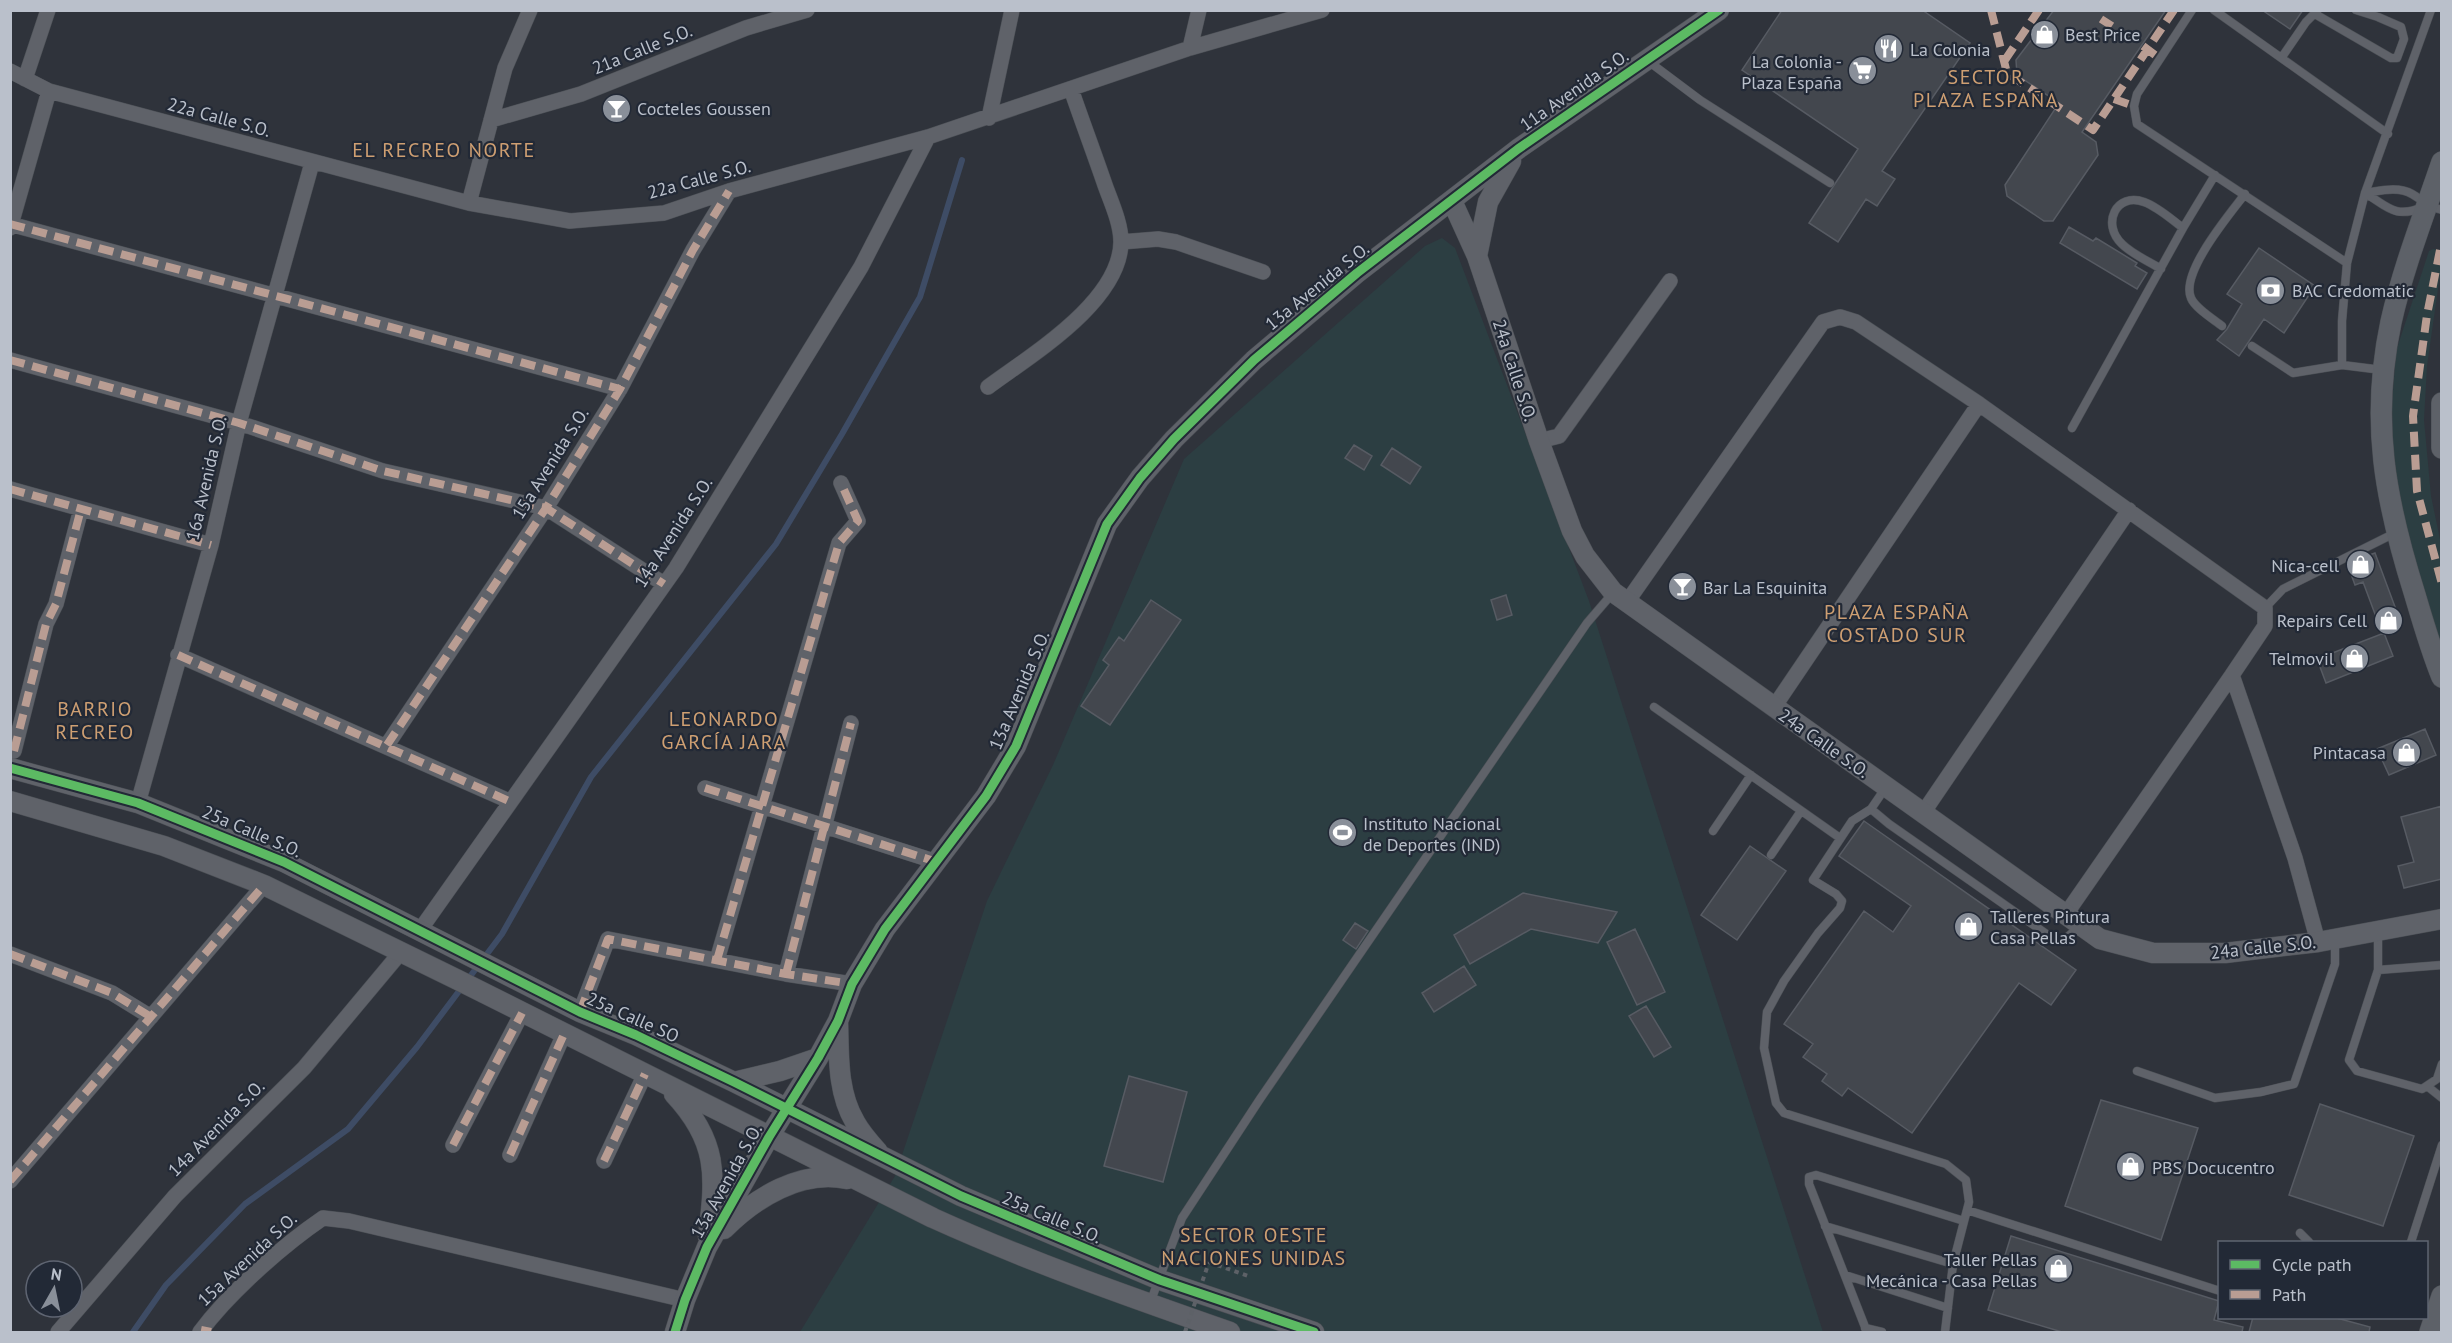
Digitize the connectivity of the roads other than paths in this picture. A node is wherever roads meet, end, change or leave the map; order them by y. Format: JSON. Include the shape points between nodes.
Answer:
{"nodes":[{"id":1,"x":48,"y":10,"type":"edge"},
{"id":2,"x":530,"y":10,"type":"edge"},
{"id":3,"x":807,"y":10,"type":"edge"},
{"id":4,"x":1012,"y":10,"type":"edge"},
{"id":5,"x":1199,"y":10,"type":"edge"},
{"id":6,"x":1322,"y":10,"type":"edge"},
{"id":7,"x":1719,"y":10,"type":"edge"},
{"id":8,"x":2192,"y":10,"type":"edge"},
{"id":9,"x":2214,"y":10,"type":"edge"},
{"id":10,"x":2356,"y":10,"type":"edge"},
{"id":11,"x":2431,"y":10,"type":"edge"},
{"id":12,"x":2317,"y":12,"type":"edge"},
{"id":13,"x":1190,"y":48,"type":"junction"},
{"id":14,"x":2282,"y":57,"type":"junction"},
{"id":15,"x":1647,"y":60,"type":"junction"},
{"id":16,"x":10,"y":71,"type":"edge"},
{"id":17,"x":25,"y":79,"type":"junction"},
{"id":18,"x":1071,"y":89,"type":"junction"},
{"id":19,"x":49,"y":92,"type":"junction"},
{"id":20,"x":989,"y":118,"type":"junction"},
{"id":21,"x":491,"y":120,"type":"junction"},
{"id":22,"x":2388,"y":134,"type":"junction"},
{"id":23,"x":928,"y":137,"type":"junction"},
{"id":24,"x":1518,"y":149,"type":"junction"},
{"id":25,"x":2442,"y":162,"type":"edge"},
{"id":26,"x":312,"y":163,"type":"junction"},
{"id":27,"x":2215,"y":175,"type":"junction"},
{"id":28,"x":1830,"y":183,"type":"dead end"},
{"id":29,"x":729,"y":191,"type":"junction"},
{"id":30,"x":2365,"y":193,"type":"junction"},
{"id":31,"x":2245,"y":194,"type":"junction"},
{"id":32,"x":1452,"y":201,"type":"junction"},
{"id":33,"x":469,"y":203,"type":"junction"},
{"id":34,"x":2434,"y":208,"type":"edge"},
{"id":35,"x":11,"y":226,"type":"edge"},
{"id":36,"x":2183,"y":228,"type":"junction"},
{"id":37,"x":1121,"y":242,"type":"junction"},
{"id":38,"x":1477,"y":256,"type":"junction"},
{"id":39,"x":2347,"y":263,"type":"junction"},
{"id":40,"x":2161,"y":269,"type":"junction"},
{"id":41,"x":1263,"y":272,"type":"dead end"},
{"id":42,"x":1670,"y":281,"type":"dead end"},
{"id":43,"x":275,"y":296,"type":"junction"},
{"id":44,"x":2222,"y":326,"type":"dead end"},
{"id":45,"x":2252,"y":346,"type":"dead end"},
{"id":46,"x":10,"y":360,"type":"edge"},
{"id":47,"x":2342,"y":366,"type":"junction"},
{"id":48,"x":2384,"y":370,"type":"junction"},
{"id":49,"x":988,"y":387,"type":"dead end"},
{"id":50,"x":620,"y":389,"type":"junction"},
{"id":51,"x":2442,"y":403,"type":"edge"},
{"id":52,"x":1979,"y":404,"type":"junction"},
{"id":53,"x":238,"y":423,"type":"junction"},
{"id":54,"x":2072,"y":428,"type":"dead end"},
{"id":55,"x":1539,"y":441,"type":"junction"},
{"id":56,"x":2442,"y":448,"type":"edge"},
{"id":57,"x":841,"y":483,"type":"dead end"},
{"id":58,"x":10,"y":489,"type":"edge"},
{"id":59,"x":81,"y":508,"type":"junction"},
{"id":60,"x":546,"y":508,"type":"junction"},
{"id":61,"x":2129,"y":510,"type":"junction"},
{"id":62,"x":2395,"y":532,"type":"junction"},
{"id":63,"x":211,"y":545,"type":"junction"},
{"id":64,"x":664,"y":584,"type":"junction"},
{"id":65,"x":1620,"y":597,"type":"junction"},
{"id":66,"x":2265,"y":608,"type":"junction"},
{"id":67,"x":178,"y":655,"type":"junction"},
{"id":68,"x":2232,"y":675,"type":"junction"},
{"id":69,"x":2442,"y":677,"type":"edge"},
{"id":70,"x":1654,"y":707,"type":"dead end"},
{"id":71,"x":1774,"y":707,"type":"junction"},
{"id":72,"x":851,"y":723,"type":"dead end"},
{"id":73,"x":387,"y":745,"type":"junction"},
{"id":74,"x":12,"y":760,"type":"edge"},
{"id":75,"x":1751,"y":775,"type":"junction"},
{"id":76,"x":1886,"y":786,"type":"junction"},
{"id":77,"x":705,"y":788,"type":"dead end"},
{"id":78,"x":10,"y":801,"type":"edge"},
{"id":79,"x":509,"y":801,"type":"junction"},
{"id":80,"x":138,"y":803,"type":"junction"},
{"id":81,"x":762,"y":806,"type":"junction"},
{"id":82,"x":1871,"y":809,"type":"junction"},
{"id":83,"x":1801,"y":811,"type":"junction"},
{"id":84,"x":1923,"y":813,"type":"junction"},
{"id":85,"x":825,"y":826,"type":"junction"},
{"id":86,"x":1713,"y":831,"type":"dead end"},
{"id":87,"x":1840,"y":838,"type":"junction"},
{"id":88,"x":1771,"y":855,"type":"dead end"},
{"id":89,"x":937,"y":862,"type":"junction"},
{"id":90,"x":264,"y":885,"type":"junction"},
{"id":91,"x":2442,"y":919,"type":"edge"},
{"id":92,"x":2073,"y":920,"type":"junction"},
{"id":93,"x":420,"y":930,"type":"junction"},
{"id":94,"x":2378,"y":931,"type":"junction"},
{"id":95,"x":2326,"y":940,"type":"junction"},
{"id":96,"x":401,"y":952,"type":"junction"},
{"id":97,"x":10,"y":954,"type":"edge"},
{"id":98,"x":468,"y":954,"type":"joint"},
{"id":99,"x":717,"y":960,"type":"junction"},
{"id":100,"x":2442,"y":965,"type":"edge"},
{"id":101,"x":2378,"y":970,"type":"junction"},
{"id":102,"x":786,"y":974,"type":"junction"},
{"id":103,"x":852,"y":984,"type":"junction"},
{"id":104,"x":580,"y":1012,"type":"junction"},
{"id":105,"x":522,"y":1013,"type":"junction"},
{"id":106,"x":151,"y":1017,"type":"junction"},
{"id":107,"x":838,"y":1021,"type":"junction"},
{"id":108,"x":564,"y":1034,"type":"junction"},
{"id":109,"x":818,"y":1058,"type":"junction"},
{"id":110,"x":2442,"y":1064,"type":"edge"},
{"id":111,"x":2137,"y":1071,"type":"dead end"},
{"id":112,"x":645,"y":1074,"type":"junction"},
{"id":113,"x":734,"y":1082,"type":"junction"},
{"id":114,"x":666,"y":1085,"type":"junction"},
{"id":115,"x":2427,"y":1086,"type":"junction"},
{"id":116,"x":2442,"y":1098,"type":"edge"},
{"id":117,"x":786,"y":1109,"type":"junction"},
{"id":118,"x":769,"y":1137,"type":"junction"},
{"id":119,"x":453,"y":1145,"type":"dead end"},
{"id":120,"x":2442,"y":1145,"type":"edge"},
{"id":121,"x":510,"y":1155,"type":"dead end"},
{"id":122,"x":881,"y":1157,"type":"junction"},
{"id":123,"x":604,"y":1161,"type":"dead end"},
{"id":124,"x":16,"y":1166,"type":"edge"},
{"id":125,"x":10,"y":1181,"type":"edge"},
{"id":126,"x":864,"y":1183,"type":"junction"},
{"id":127,"x":1967,"y":1210,"type":"junction"},
{"id":128,"x":1964,"y":1221,"type":"junction"},
{"id":129,"x":1826,"y":1226,"type":"junction"},
{"id":130,"x":2300,"y":1233,"type":"dead end"},
{"id":131,"x":2308,"y":1241,"type":"edge"},
{"id":132,"x":2411,"y":1241,"type":"edge"},
{"id":133,"x":707,"y":1247,"type":"junction"},
{"id":134,"x":1953,"y":1264,"type":"junction"},
{"id":135,"x":1845,"y":1275,"type":"junction"},
{"id":136,"x":1160,"y":1280,"type":"junction"},
{"id":137,"x":2218,"y":1290,"type":"edge"},
{"id":138,"x":2439,"y":1297,"type":"edge"},
{"id":139,"x":685,"y":1299,"type":"junction"},
{"id":140,"x":1150,"y":1304,"type":"junction"},
{"id":141,"x":1948,"y":1308,"type":"junction"},
{"id":142,"x":1866,"y":1330,"type":"edge"},
{"id":143,"x":58,"y":1332,"type":"edge"},
{"id":144,"x":204,"y":1332,"type":"edge"},
{"id":145,"x":675,"y":1332,"type":"edge"},
{"id":146,"x":1230,"y":1332,"type":"edge"},
{"id":147,"x":1314,"y":1332,"type":"edge"},
{"id":148,"x":1882,"y":1332,"type":"edge"},
{"id":149,"x":1945,"y":1332,"type":"edge"},
{"id":150,"x":2430,"y":1332,"type":"edge"}],
"edges":[{"from":1,"to":17,"type":"street"},
{"from":2,"to":21,"type":"street","via":[[505,68]]},
{"from":3,"to":21,"type":"street","name":"21a Calle S.O.","via":[[746,28],[581,94]]},
{"from":4,"to":20,"type":"street"},
{"from":5,"to":13,"type":"street"},
{"from":6,"to":13,"type":"street","name":"22a Calle S.O."},
{"from":7,"to":15,"type":"street","name":"11a Avenida S.O."},
{"from":8,"to":27,"type":"lane","via":[[2137,94],[2134,106],[2137,124]]},
{"from":9,"to":14,"type":"lane"},
{"from":10,"to":12,"type":"lane","via":[[2401,27],[2404,39],[2397,58]]},
{"from":11,"to":22,"type":"lane"},
{"from":12,"to":14,"type":"lane"},
{"from":13,"to":18,"type":"street","name":"22a Calle S.O."},
{"from":14,"to":22,"type":"lane"},
{"from":15,"to":24,"type":"street","name":"11a Avenida S.O."},
{"from":15,"to":28,"type":"lane","via":[[1700,100]]},
{"from":16,"to":17,"type":"street","name":"22a Calle S.O."},
{"from":17,"to":19,"type":"street","name":"22a Calle S.O."},
{"from":18,"to":20,"type":"street","name":"22a Calle S.O."},
{"from":18,"to":37,"type":"street"},
{"from":19,"to":26,"type":"street","name":"22a Calle S.O."},
{"from":19,"to":35,"type":"street"},
{"from":20,"to":23,"type":"street","name":"22a Calle S.O."},
{"from":21,"to":33,"type":"street"},
{"from":22,"to":30,"type":"lane"},
{"from":23,"to":29,"type":"street","name":"22a Calle S.O."},
{"from":23,"to":64,"type":"street","name":"14a Avenida S.O.","via":[[861,267]]},
{"from":24,"to":32,"type":"street","name":"11a Avenida S.O."},
{"from":24,"to":38,"type":"street","via":[[1488,202]]},
{"from":25,"to":34,"type":"main road"},
{"from":26,"to":33,"type":"street","name":"22a Calle S.O."},
{"from":26,"to":43,"type":"street","name":"16a Avenida S.O."},
{"from":27,"to":31,"type":"lane"},
{"from":27,"to":36,"type":"lane"},
{"from":29,"to":33,"type":"street","name":"22a Calle S.O.","via":[[664,213],[570,221]]},
{"from":29,"to":50,"type":"street","name":"15a Avenida S.O.","via":[[693,250]]},
{"from":30,"to":34,"type":"lane","via":[[2396,189],[2411,193]]},
{"from":30,"to":34,"type":"lane","via":[[2406,214]]},
{"from":30,"to":39,"type":"lane"},
{"from":31,"to":39,"type":"lane"},
{"from":31,"to":44,"type":"lane","via":[[2194,268],[2188,287],[2191,300]]},
{"from":32,"to":38,"type":"street","name":"24a Calle S.O."},
{"from":32,"to":89,"type":"street","name":"13a Avenida S.O.","via":[[1287,331],[1174,439],[1140,478],[1107,524],[1016,746],[986,796]]},
{"from":34,"to":48,"type":"main road","via":[[2404,272]]},
{"from":35,"to":43,"type":"street"},
{"from":36,"to":40,"type":"lane"},
{"from":36,"to":40,"type":"lane","via":[[2143,201],[2119,205],[2112,214],[2121,244]]},
{"from":37,"to":41,"type":"street","via":[[1176,242]]},
{"from":37,"to":49,"type":"street","via":[[1110,278],[1077,319]]},
{"from":38,"to":55,"type":"street","name":"24a Calle S.O."},
{"from":39,"to":47,"type":"lane"},
{"from":40,"to":54,"type":"lane"},
{"from":42,"to":55,"type":"street","via":[[1559,436]]},
{"from":43,"to":50,"type":"street"},
{"from":43,"to":53,"type":"street","name":"16a Avenida S.O."},
{"from":45,"to":47,"type":"lane","via":[[2293,373]]},
{"from":46,"to":53,"type":"street"},
{"from":47,"to":48,"type":"lane"},
{"from":48,"to":62,"type":"main road","via":[[2382,452]]},
{"from":50,"to":60,"type":"street","name":"15a Avenida S.O."},
{"from":51,"to":56,"type":"main road"},
{"from":52,"to":61,"type":"street"},
{"from":52,"to":65,"type":"street","via":[[1856,322],[1840,316],[1823,322]]},
{"from":52,"to":71,"type":"street"},
{"from":53,"to":60,"type":"street","via":[[383,471]]},
{"from":53,"to":63,"type":"street","name":"16a Avenida S.O."},
{"from":55,"to":65,"type":"street","name":"24a Calle S.O.","via":[[1572,531],[1585,556]]},
{"from":57,"to":81,"type":"street","via":[[858,521],[839,543]]},
{"from":58,"to":59,"type":"street"},
{"from":59,"to":63,"type":"street"},
{"from":59,"to":74,"type":"street","via":[[56,604],[46,624]]},
{"from":60,"to":64,"type":"street"},
{"from":60,"to":73,"type":"street","name":"15a Avenida S.O."},
{"from":61,"to":66,"type":"street"},
{"from":61,"to":84,"type":"street"},
{"from":62,"to":66,"type":"lane","via":[[2283,590]]},
{"from":62,"to":69,"type":"main road"},
{"from":63,"to":67,"type":"street","name":"16a Avenida S.O."},
{"from":64,"to":79,"type":"street","name":"14a Avenida S.O."},
{"from":65,"to":71,"type":"street","name":"24a Calle S.O."},
{"from":65,"to":136,"type":"lane","via":[[1587,623],[1260,1099],[1182,1218]]},
{"from":66,"to":68,"type":"street","via":[[2265,626]]},
{"from":67,"to":73,"type":"street"},
{"from":67,"to":80,"type":"street","name":"16a Avenida S.O."},
{"from":68,"to":92,"type":"street"},
{"from":68,"to":95,"type":"street"},
{"from":70,"to":75,"type":"lane"},
{"from":71,"to":76,"type":"street","name":"24a Calle S.O."},
{"from":72,"to":85,"type":"street"},
{"from":73,"to":79,"type":"street"},
{"from":74,"to":80,"type":"street","name":"25a Calle S.O."},
{"from":75,"to":83,"type":"lane"},
{"from":75,"to":86,"type":"lane"},
{"from":76,"to":82,"type":"lane"},
{"from":76,"to":84,"type":"street","name":"24a Calle S.O."},
{"from":77,"to":81,"type":"street"},
{"from":78,"to":90,"type":"street","via":[[164,846]]},
{"from":79,"to":93,"type":"street","name":"14a Avenida S.O."},
{"from":80,"to":93,"type":"street","name":"25a Calle S.O.","via":[[284,862]]},
{"from":81,"to":85,"type":"street"},
{"from":81,"to":99,"type":"street"},
{"from":82,"to":87,"type":"lane","via":[[1852,821]]},
{"from":82,"to":92,"type":"lane","via":[[2055,940],[2073,934]]},
{"from":83,"to":87,"type":"lane"},
{"from":83,"to":88,"type":"lane"},
{"from":84,"to":92,"type":"street","name":"24a Calle S.O."},
{"from":85,"to":89,"type":"street"},
{"from":85,"to":102,"type":"street"},
{"from":87,"to":127,"type":"lane","via":[[1813,880],[1836,894],[1842,901],[1840,908],[1797,962],[1767,1012],[1764,1048],[1776,1103],[1784,1113],[1946,1164],[1966,1180]]},
{"from":89,"to":103,"type":"street","name":"13a Avenida S.O.","via":[[885,928]]},
{"from":90,"to":96,"type":"street"},
{"from":90,"to":106,"type":"street"},
{"from":91,"to":94,"type":"street","name":"24a Calle S.O."},
{"from":92,"to":95,"type":"street","name":"24a Calle S.O.","via":[[2100,939],[2153,953],[2225,953]]},
{"from":93,"to":98,"type":"street","name":"25a Calle S.O."},
{"from":94,"to":95,"type":"street","name":"24a Calle S.O."},
{"from":94,"to":101,"type":"lane"},
{"from":95,"to":111,"type":"lane","via":[[2335,964],[2294,1084],[2215,1098]]},
{"from":96,"to":105,"type":"street"},
{"from":96,"to":143,"type":"street","name":"14a Avenida S.O.","via":[[303,1068],[175,1196]]},
{"from":97,"to":106,"type":"street","via":[[112,993]]},
{"from":98,"to":104,"type":"street","name":"25a Calle SO"},
{"from":99,"to":102,"type":"street"},
{"from":99,"to":104,"type":"street","via":[[608,939]]},
{"from":100,"to":101,"type":"lane"},
{"from":101,"to":115,"type":"lane","via":[[2349,1060],[2364,1074],[2422,1089]]},
{"from":102,"to":103,"type":"street"},
{"from":103,"to":107,"type":"street","name":"13a Avenida S.O."},
{"from":104,"to":113,"type":"street","name":"25a Calle SO"},
{"from":105,"to":108,"type":"street"},
{"from":105,"to":119,"type":"street"},
{"from":106,"to":124,"type":"street"},
{"from":107,"to":109,"type":"street","name":"13a Avenida S.O."},
{"from":107,"to":122,"type":"street","via":[[844,1095],[854,1121]]},
{"from":108,"to":112,"type":"street"},
{"from":108,"to":121,"type":"street"},
{"from":109,"to":113,"type":"street"},
{"from":109,"to":117,"type":"street","name":"13a Avenida S.O."},
{"from":110,"to":115,"type":"lane","via":[[2437,1079]]},
{"from":112,"to":114,"type":"street"},
{"from":112,"to":123,"type":"street"},
{"from":113,"to":117,"type":"street","name":"25a Calle SO"},
{"from":114,"to":118,"type":"street"},
{"from":114,"to":133,"type":"street","via":[[697,1122],[709,1152],[714,1178]]},
{"from":115,"to":116,"type":"lane"},
{"from":117,"to":118,"type":"street","name":"13a Avenida S.O."},
{"from":117,"to":122,"type":"street","name":"25a Calle S.O."},
{"from":118,"to":126,"type":"street"},
{"from":118,"to":133,"type":"street","name":"13a Avenida S.O."},
{"from":120,"to":132,"type":"lane"},
{"from":122,"to":136,"type":"street","name":"25a Calle S.O.","via":[[961,1196]]},
{"from":124,"to":125,"type":"street"},
{"from":126,"to":133,"type":"street","via":[[826,1177],[788,1186],[744,1210]]},
{"from":126,"to":140,"type":"street","via":[[998,1248]]},
{"from":127,"to":128,"type":"lane"},
{"from":127,"to":137,"type":"lane"},
{"from":128,"to":129,"type":"lane","via":[[1816,1175],[1809,1177],[1809,1184]]},
{"from":128,"to":134,"type":"lane"},
{"from":129,"to":134,"type":"lane"},
{"from":129,"to":135,"type":"lane"},
{"from":130,"to":131,"type":"lane"},
{"from":133,"to":139,"type":"street","name":"13a Avenida S.O."},
{"from":134,"to":141,"type":"lane"},
{"from":135,"to":141,"type":"lane"},
{"from":135,"to":142,"type":"lane"},
{"from":136,"to":140,"type":"lane"},
{"from":136,"to":147,"type":"street","name":"25a Calle S.O."},
{"from":138,"to":150,"type":"main road"},
{"from":139,"to":144,"type":"street","name":"15a Avenida S.O.","via":[[323,1218],[300,1233],[217,1309]]},
{"from":139,"to":145,"type":"street","name":"13a Avenida S.O."},
{"from":140,"to":146,"type":"street"},
{"from":141,"to":149,"type":"lane"},
{"from":142,"to":148,"type":"lane"}]}
